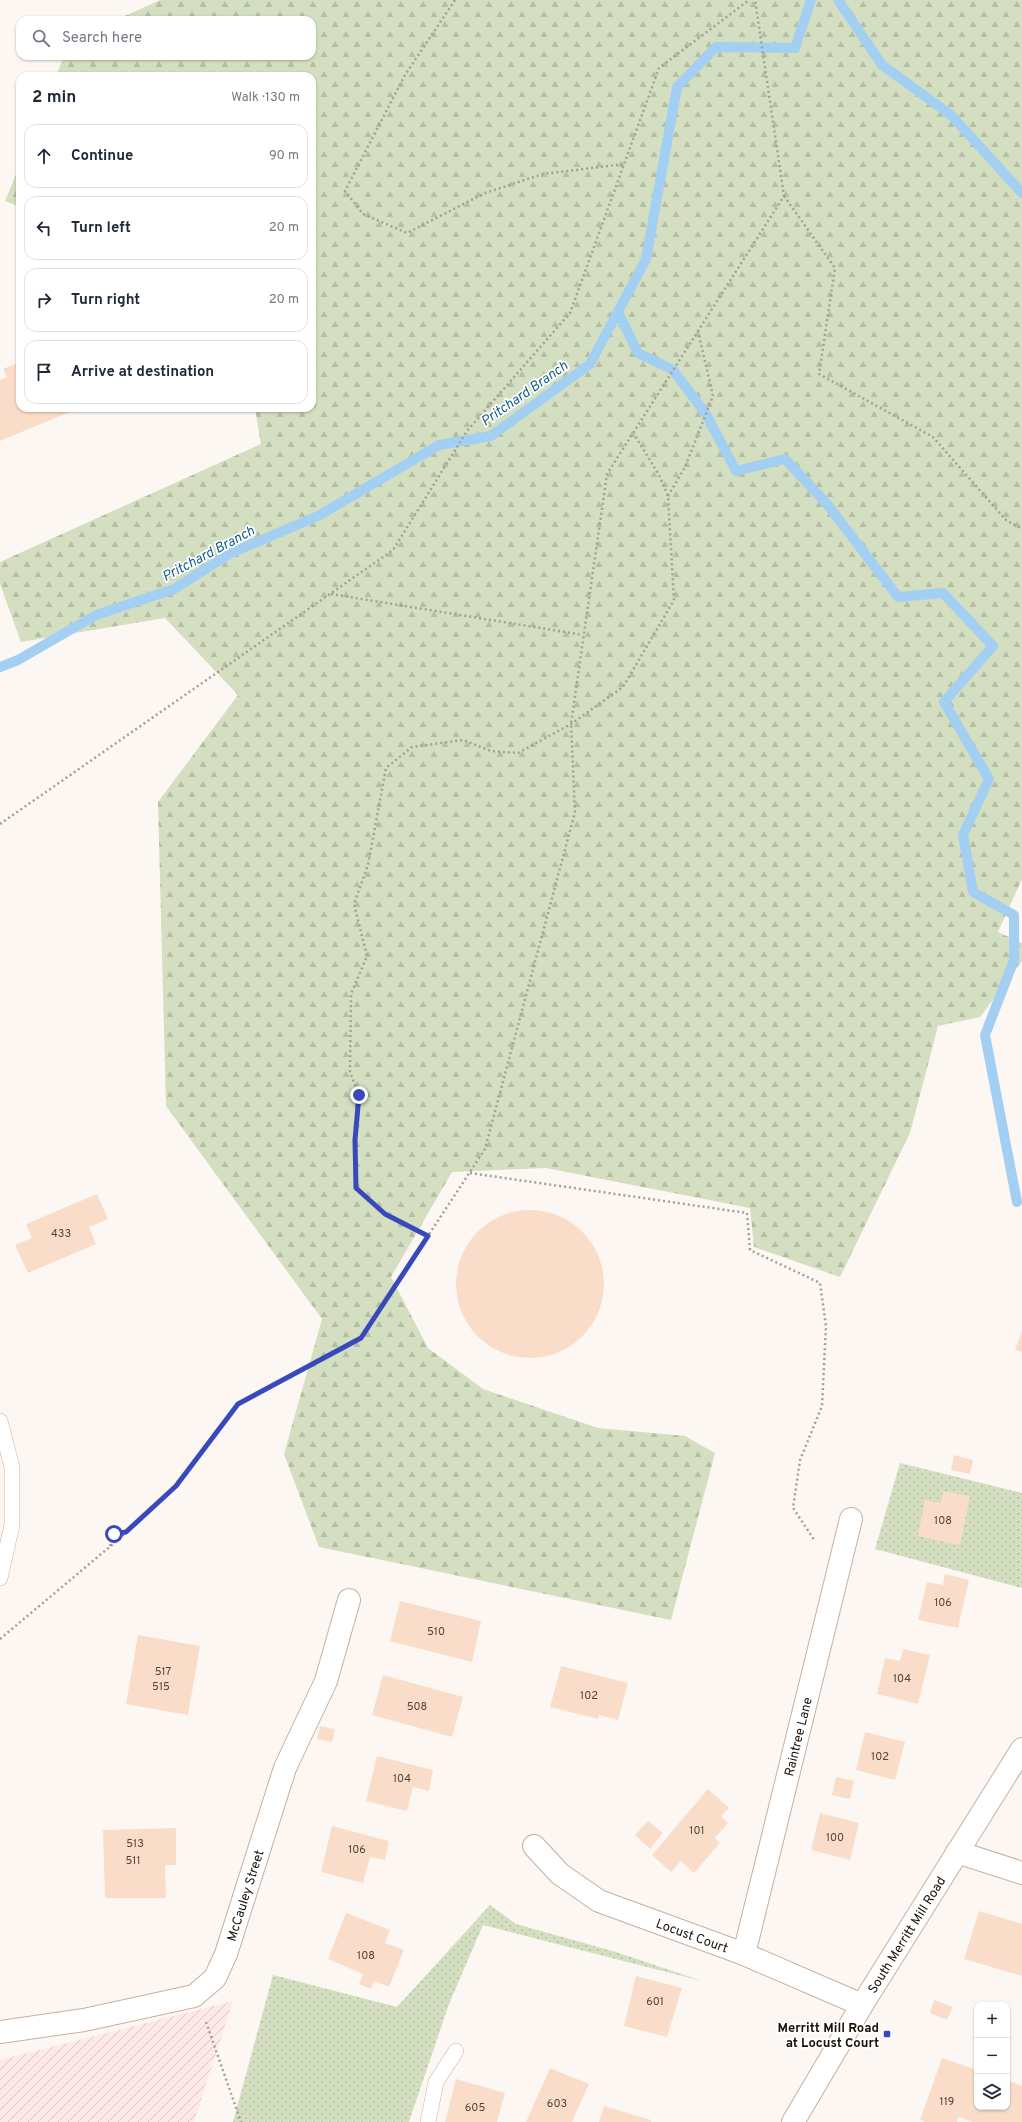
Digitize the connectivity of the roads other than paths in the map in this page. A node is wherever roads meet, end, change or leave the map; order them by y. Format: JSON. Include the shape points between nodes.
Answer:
{"nodes":[{"id":1,"x":0,"y":1421,"type":"edge"},
{"id":2,"x":851,"y":1519,"type":"dead end"},
{"id":3,"x":0,"y":1578,"type":"edge"},
{"id":4,"x":349,"y":1600,"type":"dead end"},
{"id":5,"x":1022,"y":1749,"type":"edge"},
{"id":6,"x":534,"y":1846,"type":"dead end"},
{"id":7,"x":957,"y":1852,"type":"junction"},
{"id":8,"x":1022,"y":1873,"type":"edge"},
{"id":9,"x":744,"y":1954,"type":"junction"},
{"id":10,"x":862,"y":2005,"type":"junction"},
{"id":11,"x":0,"y":2032,"type":"edge"},
{"id":12,"x":456,"y":2051,"type":"dead end"},
{"id":13,"x":428,"y":2122,"type":"edge"},
{"id":14,"x":793,"y":2122,"type":"edge"}],
"edges":[{"from":1,"to":3,"type":"lane","via":[[12,1467],[12,1524]]},
{"from":2,"to":9,"type":"street","name":"Raintree Lane"},
{"from":4,"to":11,"type":"street","name":"McCauley Street","via":[[326,1682],[286,1768],[226,1954],[215,1978],[194,1996],[84,2020]]},
{"from":5,"to":7,"type":"street","name":"South Merritt Mill Road"},
{"from":6,"to":9,"type":"street","name":"Locust Court","via":[[560,1874],[599,1901]]},
{"from":7,"to":8,"type":"street"},
{"from":7,"to":10,"type":"street","name":"South Merritt Mill Road"},
{"from":9,"to":10,"type":"street","name":"Locust Court"},
{"from":10,"to":14,"type":"street","name":"South Merritt Mill Road"},
{"from":12,"to":13,"type":"lane","via":[[436,2082]]}]}
